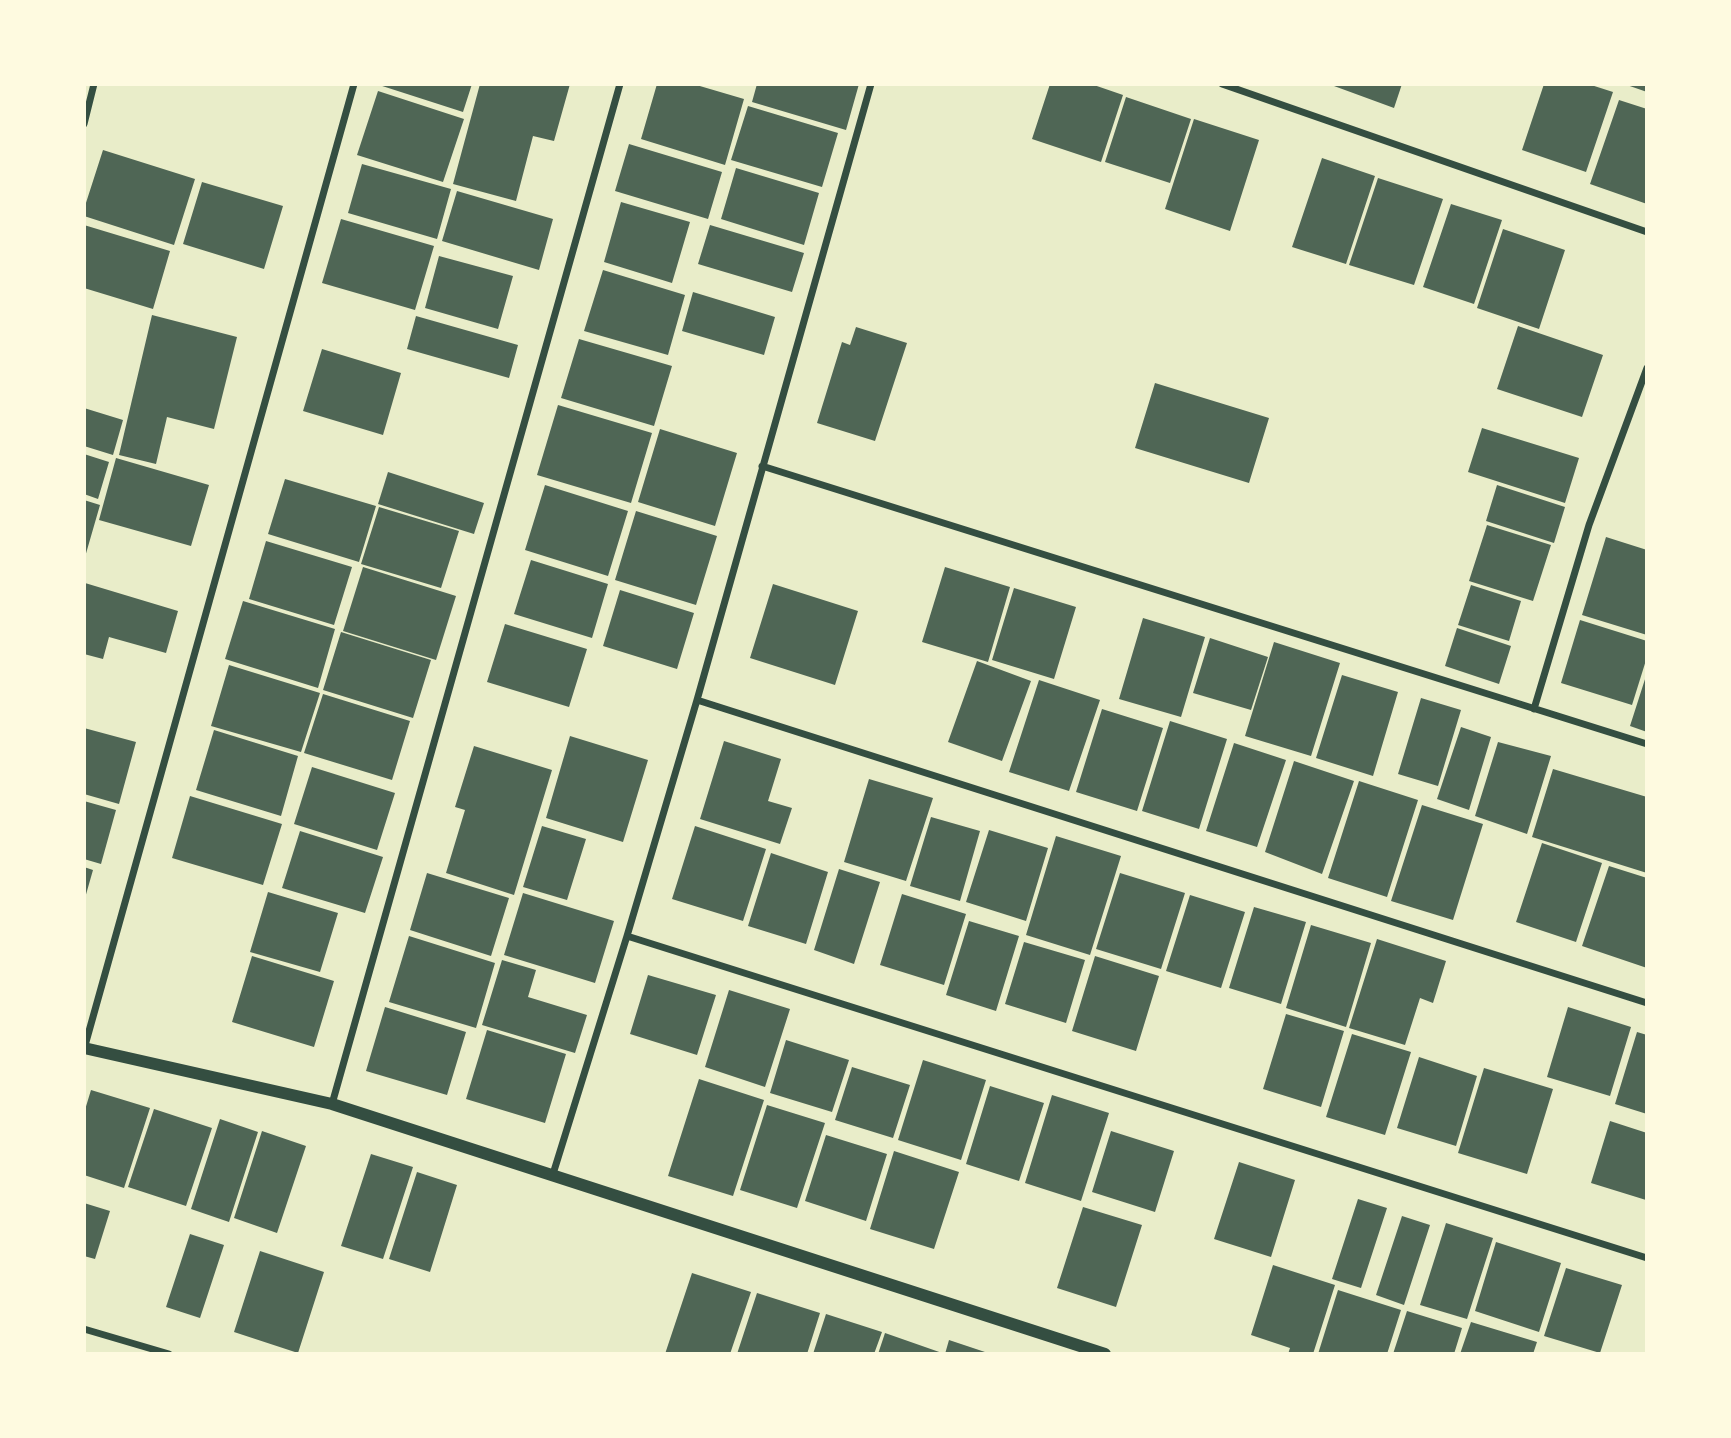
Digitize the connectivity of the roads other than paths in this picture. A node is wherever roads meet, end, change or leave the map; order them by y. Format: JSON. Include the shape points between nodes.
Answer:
{"nodes":[{"id":1,"x":94,"y":84,"type":"edge"},
{"id":2,"x":354,"y":84,"type":"edge"},
{"id":3,"x":620,"y":84,"type":"edge"},
{"id":4,"x":871,"y":84,"type":"edge"},
{"id":5,"x":1222,"y":84,"type":"edge"},
{"id":6,"x":84,"y":124,"type":"edge"},
{"id":7,"x":1647,"y":232,"type":"edge"},
{"id":8,"x":1647,"y":368,"type":"edge"},
{"id":9,"x":762,"y":466,"type":"junction"},
{"id":10,"x":697,"y":700,"type":"junction"},
{"id":11,"x":1534,"y":709,"type":"junction"},
{"id":12,"x":1647,"y":744,"type":"edge"},
{"id":13,"x":627,"y":936,"type":"junction"},
{"id":14,"x":1647,"y":1003,"type":"edge"},
{"id":15,"x":84,"y":1049,"type":"edge"},
{"id":16,"x":332,"y":1104,"type":"junction"},
{"id":17,"x":552,"y":1174,"type":"junction"},
{"id":18,"x":1647,"y":1258,"type":"edge"},
{"id":19,"x":84,"y":1329,"type":"edge"},
{"id":20,"x":169,"y":1354,"type":"edge"},
{"id":21,"x":1105,"y":1354,"type":"edge"}],
"edges":[{"from":1,"to":6,"type":"street"},
{"from":2,"to":15,"type":"street"},
{"from":3,"to":16,"type":"street"},
{"from":4,"to":9,"type":"street"},
{"from":5,"to":7,"type":"street"},
{"from":8,"to":11,"type":"street","via":[[1589,525]]},
{"from":9,"to":10,"type":"street"},
{"from":9,"to":11,"type":"street"},
{"from":10,"to":13,"type":"street"},
{"from":10,"to":14,"type":"street"},
{"from":11,"to":12,"type":"street"},
{"from":13,"to":17,"type":"street"},
{"from":13,"to":18,"type":"street"},
{"from":15,"to":16,"type":"street"},
{"from":16,"to":17,"type":"street"},
{"from":17,"to":21,"type":"street"},
{"from":19,"to":20,"type":"street"}]}
